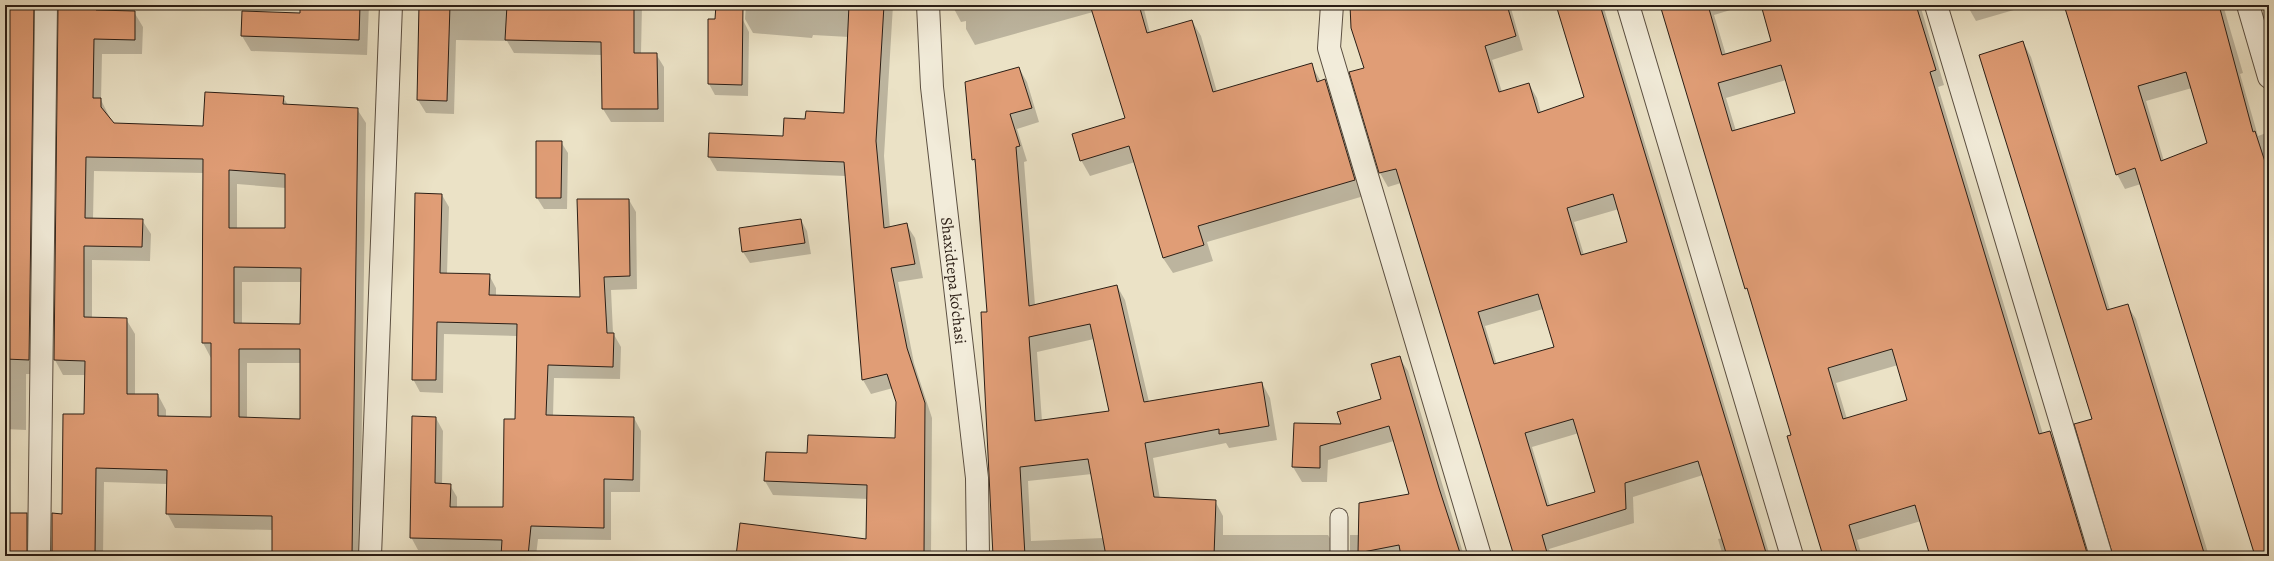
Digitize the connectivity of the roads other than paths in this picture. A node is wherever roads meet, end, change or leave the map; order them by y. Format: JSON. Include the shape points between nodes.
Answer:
{"nodes":[{"id":1,"x":46,"y":5,"type":"edge"},
{"id":2,"x":391,"y":5,"type":"edge"},
{"id":3,"x":928,"y":5,"type":"edge"},
{"id":4,"x":1332,"y":5,"type":"edge"},
{"id":5,"x":1628,"y":5,"type":"edge"},
{"id":6,"x":1936,"y":5,"type":"edge"},
{"id":7,"x":2248,"y":5,"type":"edge"},
{"id":8,"x":2269,"y":77,"type":"edge"},
{"id":9,"x":1339,"y":517,"type":"dead end"},
{"id":10,"x":39,"y":556,"type":"edge"},
{"id":11,"x":370,"y":556,"type":"edge"},
{"id":12,"x":978,"y":556,"type":"edge"},
{"id":13,"x":1339,"y":556,"type":"edge"},
{"id":14,"x":1480,"y":556,"type":"edge"},
{"id":15,"x":1792,"y":556,"type":"edge"},
{"id":16,"x":2101,"y":556,"type":"edge"}],
"edges":[{"from":1,"to":10,"type":"street"},
{"from":2,"to":11,"type":"street"},
{"from":3,"to":12,"type":"street","name":"Shaxidtepa ko'chasi","via":[[932,86],[977,478]]},
{"from":4,"to":14,"type":"street","via":[[1329,48]]},
{"from":5,"to":15,"type":"street"},
{"from":6,"to":16,"type":"street"},
{"from":7,"to":8,"type":"street"},
{"from":9,"to":13,"type":"lane"}]}
